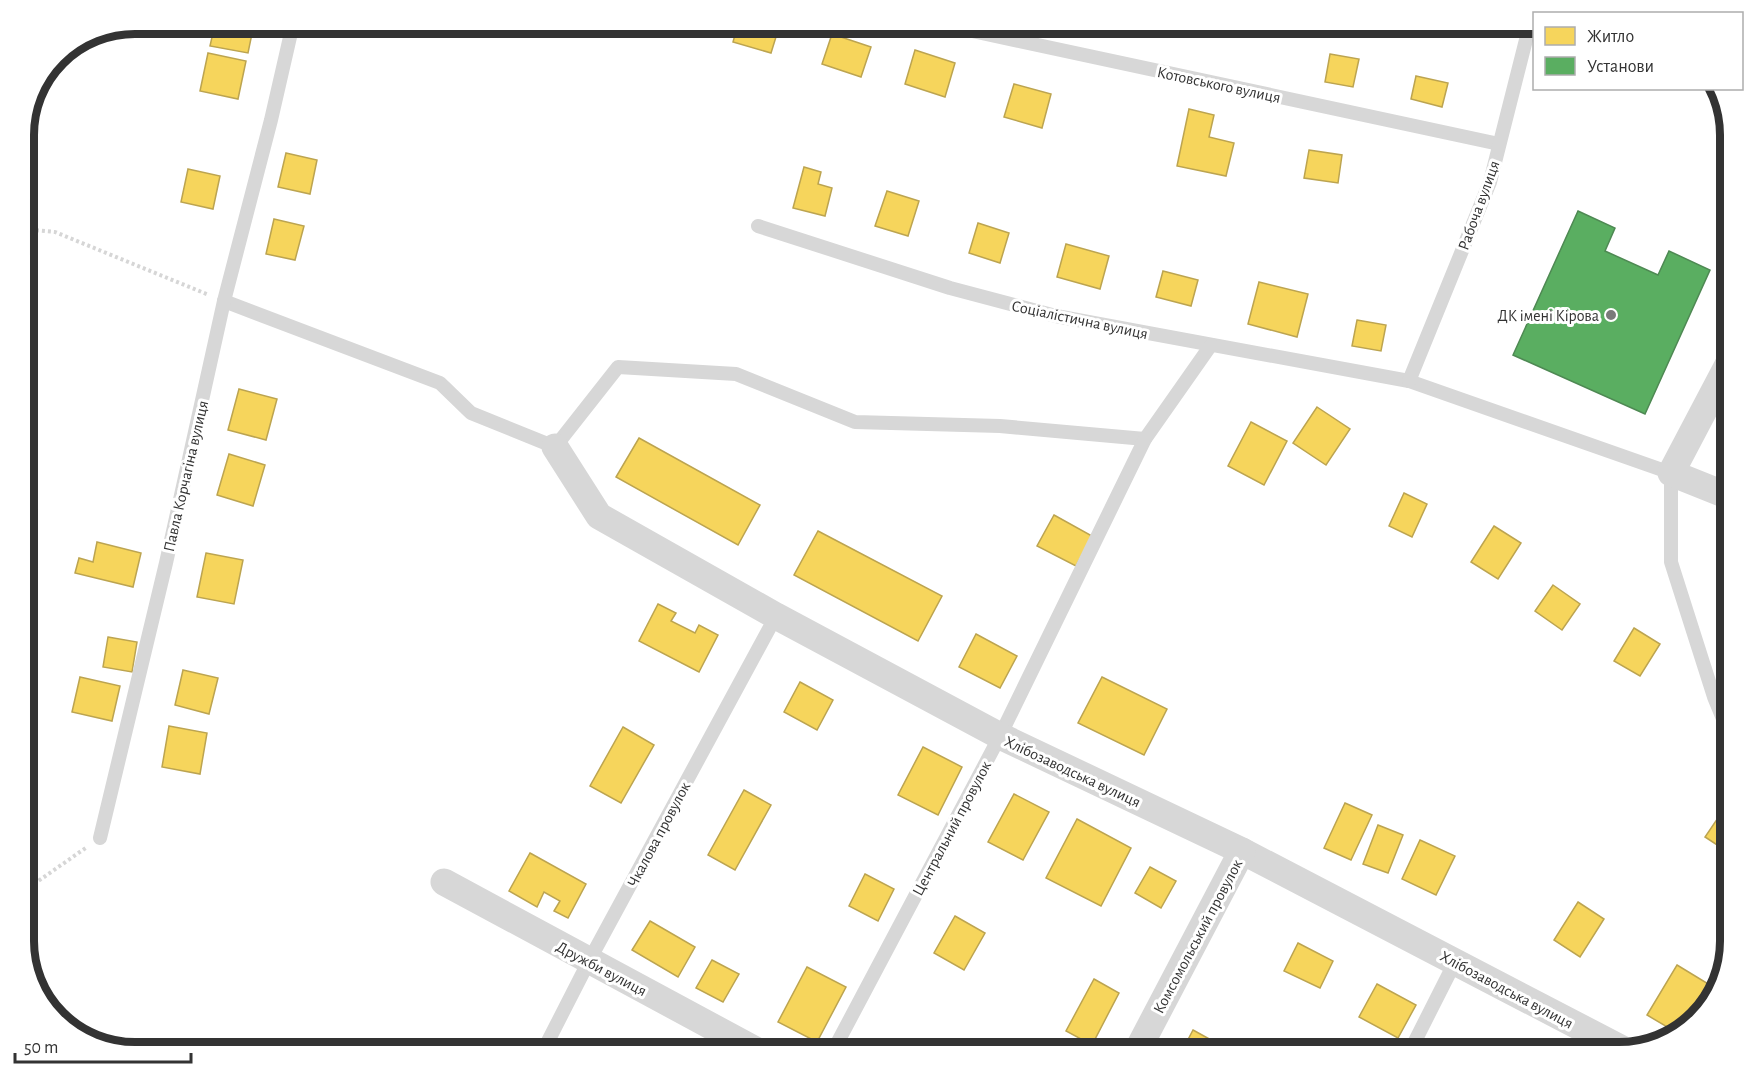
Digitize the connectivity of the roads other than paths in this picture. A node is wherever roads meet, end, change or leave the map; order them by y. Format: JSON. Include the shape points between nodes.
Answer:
{"nodes":[{"id":1,"x":291,"y":34,"type":"edge"},
{"id":2,"x":987,"y":34,"type":"edge"},
{"id":3,"x":1527,"y":34,"type":"edge"},
{"id":4,"x":1499,"y":144,"type":"junction"},
{"id":5,"x":758,"y":226,"type":"dead end"},
{"id":6,"x":224,"y":301,"type":"junction"},
{"id":7,"x":1211,"y":345,"type":"junction"},
{"id":8,"x":1720,"y":380,"type":"edge"},
{"id":9,"x":1408,"y":381,"type":"junction"},
{"id":10,"x":1145,"y":439,"type":"junction"},
{"id":11,"x":555,"y":447,"type":"junction"},
{"id":12,"x":1671,"y":473,"type":"junction"},
{"id":13,"x":1720,"y":493,"type":"edge"},
{"id":14,"x":776,"y":616,"type":"junction"},
{"id":15,"x":1720,"y":711,"type":"edge"},
{"id":16,"x":1000,"y":736,"type":"junction"},
{"id":17,"x":100,"y":838,"type":"road end"},
{"id":18,"x":1242,"y":851,"type":"junction"},
{"id":19,"x":444,"y":882,"type":"dead end"},
{"id":20,"x":589,"y":961,"type":"junction"},
{"id":21,"x":1455,"y":962,"type":"junction"},
{"id":22,"x":548,"y":1042,"type":"edge"},
{"id":23,"x":740,"y":1042,"type":"edge"},
{"id":24,"x":838,"y":1042,"type":"edge"},
{"id":25,"x":1142,"y":1042,"type":"edge"},
{"id":26,"x":1415,"y":1042,"type":"edge"},
{"id":27,"x":1607,"y":1042,"type":"edge"}],
"edges":[{"from":1,"to":6,"type":"lane","name":"Павла Корчагіна вулиця"},
{"from":2,"to":4,"type":"lane","name":"Котовського вулиця"},
{"from":3,"to":4,"type":"lane","name":"Рабоча вулиця"},
{"from":4,"to":9,"type":"lane","name":"Рабоча вулиця","via":[[1490,182]]},
{"from":5,"to":7,"type":"lane","name":"Соціалістична вулиця","via":[[1034,311]]},
{"from":6,"to":11,"type":"lane","via":[[440,383],[471,413]]},
{"from":6,"to":17,"type":"lane","name":"Павла Корчагіна вулиця"},
{"from":7,"to":9,"type":"lane","name":"Соціалістична вулиця"},
{"from":7,"to":10,"type":"lane","name":"Центральний провулок"},
{"from":8,"to":12,"type":"street"},
{"from":9,"to":12,"type":"lane","name":"Соціалістична вулиця"},
{"from":10,"to":11,"type":"lane","via":[[1000,426],[855,423],[736,375],[618,368]]},
{"from":10,"to":16,"type":"lane","name":"Центральний провулок"},
{"from":11,"to":14,"type":"street","name":"Хлібозаводська вулиця","via":[[599,516]]},
{"from":12,"to":13,"type":"street"},
{"from":12,"to":15,"type":"lane","via":[[1671,562]]},
{"from":14,"to":16,"type":"street","name":"Хлібозаводська вулиця"},
{"from":14,"to":20,"type":"lane","name":"Чкалова провулок"},
{"from":16,"to":18,"type":"street","name":"Хлібозаводська вулиця"},
{"from":16,"to":24,"type":"lane","name":"Центральний провулок"},
{"from":18,"to":21,"type":"street","name":"Хлібозаводська вулиця"},
{"from":18,"to":25,"type":"street","name":"Комсомольський провулок"},
{"from":19,"to":20,"type":"street","name":"Дружби вулиця"},
{"from":20,"to":22,"type":"lane","name":"Чкалова провулок"},
{"from":20,"to":23,"type":"street","name":"Дружби вулиця"},
{"from":21,"to":26,"type":"lane"},
{"from":21,"to":27,"type":"street","name":"Хлібозаводська вулиця"}]}
